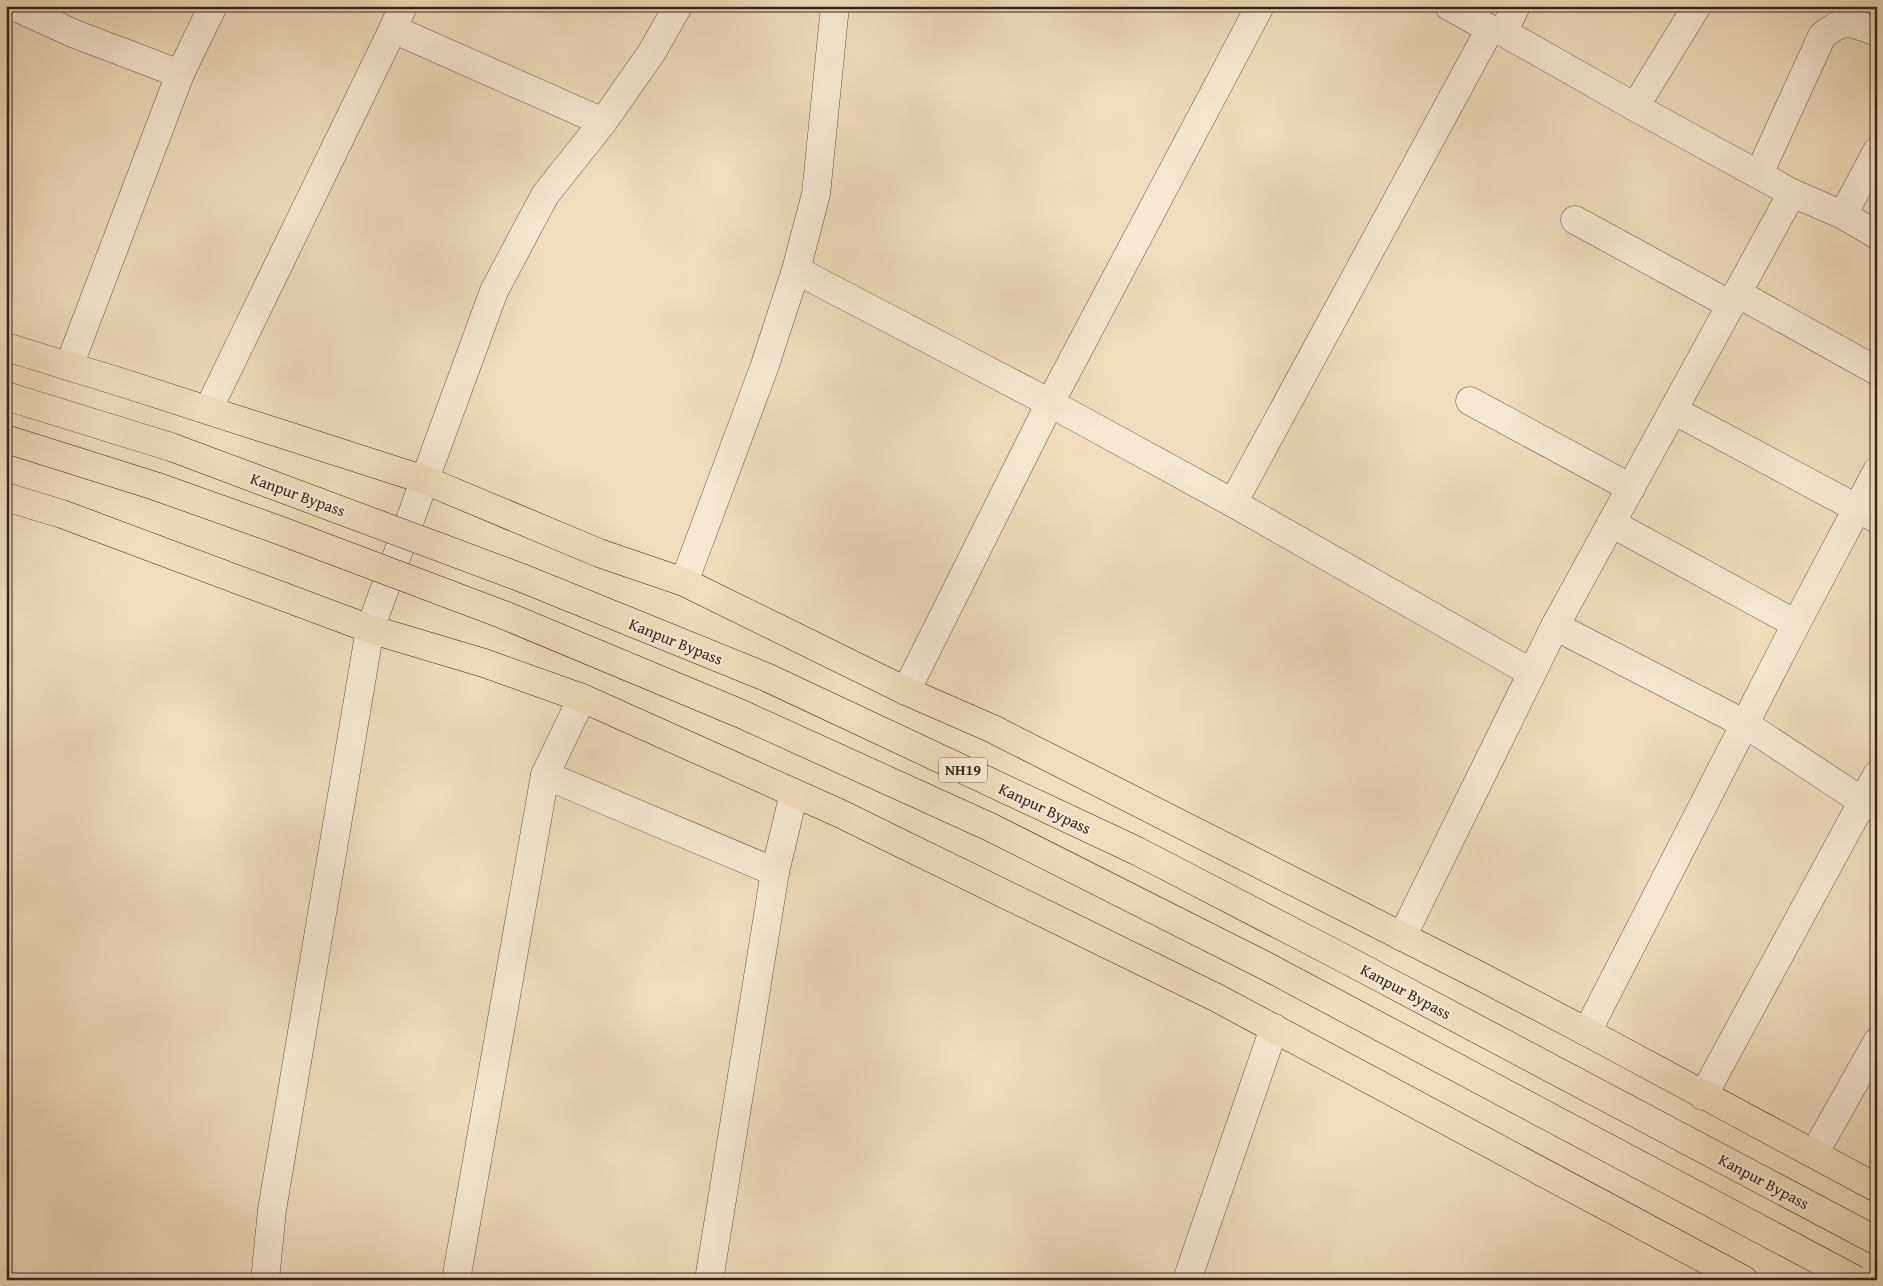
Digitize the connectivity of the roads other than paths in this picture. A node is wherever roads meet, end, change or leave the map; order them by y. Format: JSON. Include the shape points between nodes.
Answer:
{"nodes":[{"id":1,"x":13,"y":6,"type":"edge"},
{"id":2,"x":213,"y":6,"type":"edge"},
{"id":3,"x":678,"y":6,"type":"edge"},
{"id":4,"x":834,"y":6,"type":"edge"},
{"id":5,"x":1260,"y":6,"type":"edge"},
{"id":6,"x":1448,"y":6,"type":"edge"},
{"id":7,"x":1516,"y":6,"type":"edge"},
{"id":8,"x":1697,"y":6,"type":"edge"},
{"id":9,"x":398,"y":18,"type":"edge"},
{"id":10,"x":1497,"y":30,"type":"junction"},
{"id":11,"x":1877,"y":32,"type":"edge"},
{"id":12,"x":180,"y":74,"type":"junction"},
{"id":13,"x":1635,"y":107,"type":"junction"},
{"id":14,"x":603,"y":122,"type":"junction"},
{"id":15,"x":1877,"y":151,"type":"edge"},
{"id":16,"x":1759,"y":174,"type":"junction"},
{"id":17,"x":1792,"y":193,"type":"junction"},
{"id":18,"x":1843,"y":215,"type":"junction"},
{"id":19,"x":1575,"y":220,"type":"dead end"},
{"id":20,"x":1877,"y":234,"type":"edge"},
{"id":21,"x":796,"y":270,"type":"junction"},
{"id":22,"x":1734,"y":299,"type":"junction"},
{"id":23,"x":6,"y":347,"type":"edge"},
{"id":24,"x":69,"y":366,"type":"junction"},
{"id":25,"x":1877,"y":371,"type":"edge"},
{"id":26,"x":6,"y":396,"type":"edge"},
{"id":27,"x":1470,"y":401,"type":"dead end"},
{"id":28,"x":1050,"y":403,"type":"junction"},
{"id":29,"x":208,"y":410,"type":"junction"},
{"id":30,"x":1673,"y":410,"type":"junction"},
{"id":31,"x":6,"y":439,"type":"edge"},
{"id":32,"x":1877,"y":472,"type":"edge"},
{"id":33,"x":425,"y":480,"type":"junction"},
{"id":34,"x":1631,"y":488,"type":"junction"},
{"id":35,"x":6,"y":497,"type":"edge"},
{"id":36,"x":1233,"y":503,"type":"junction"},
{"id":37,"x":1867,"y":514,"type":"edge"},
{"id":38,"x":1611,"y":523,"type":"junction"},
{"id":39,"x":684,"y":582,"type":"junction"},
{"id":40,"x":1796,"y":624,"type":"junction"},
{"id":41,"x":1555,"y":626,"type":"junction"},
{"id":42,"x":370,"y":629,"type":"junction"},
{"id":43,"x":1532,"y":673,"type":"junction"},
{"id":44,"x":906,"y":691,"type":"junction"},
{"id":45,"x":582,"y":698,"type":"junction"},
{"id":46,"x":1746,"y":724,"type":"junction"},
{"id":47,"x":545,"y":774,"type":"junction"},
{"id":48,"x":1877,"y":775,"type":"edge"},
{"id":49,"x":794,"y":794,"type":"junction"},
{"id":50,"x":1869,"y":805,"type":"edge"},
{"id":51,"x":775,"y":872,"type":"junction"},
{"id":52,"x":1402,"y":937,"type":"junction"},
{"id":53,"x":1274,"y":1028,"type":"junction"},
{"id":54,"x":1587,"y":1032,"type":"junction"},
{"id":55,"x":1877,"y":1042,"type":"edge"},
{"id":56,"x":1703,"y":1096,"type":"junction"},
{"id":57,"x":1814,"y":1154,"type":"junction"},
{"id":58,"x":1877,"y":1188,"type":"edge"},
{"id":59,"x":1877,"y":1241,"type":"edge"},
{"id":60,"x":265,"y":1280,"type":"edge"},
{"id":61,"x":456,"y":1280,"type":"edge"},
{"id":62,"x":709,"y":1280,"type":"edge"},
{"id":63,"x":1187,"y":1280,"type":"edge"},
{"id":64,"x":1744,"y":1280,"type":"edge"},
{"id":65,"x":1856,"y":1280,"type":"edge"}],
"edges":[{"from":1,"to":12,"type":"street","via":[[75,34]]},
{"from":2,"to":12,"type":"street"},
{"from":3,"to":14,"type":"street","via":[[652,52]]},
{"from":4,"to":21,"type":"street","via":[[816,194]]},
{"from":5,"to":28,"type":"street"},
{"from":6,"to":10,"type":"street"},
{"from":7,"to":10,"type":"street"},
{"from":8,"to":13,"type":"street"},
{"from":9,"to":14,"type":"street"},
{"from":9,"to":29,"type":"street"},
{"from":10,"to":13,"type":"street"},
{"from":10,"to":36,"type":"street"},
{"from":11,"to":16,"type":"street","via":[[1841,23],[1822,36]]},
{"from":12,"to":24,"type":"street"},
{"from":13,"to":16,"type":"street"},
{"from":14,"to":33,"type":"street","via":[[545,195],[494,291]]},
{"from":15,"to":18,"type":"street"},
{"from":16,"to":17,"type":"street"},
{"from":17,"to":18,"type":"street"},
{"from":17,"to":22,"type":"street"},
{"from":18,"to":20,"type":"street"},
{"from":19,"to":22,"type":"street"},
{"from":21,"to":28,"type":"street"},
{"from":21,"to":39,"type":"street","via":[[764,368]]},
{"from":22,"to":25,"type":"street"},
{"from":22,"to":30,"type":"street"},
{"from":23,"to":24,"type":"main road"},
{"from":24,"to":29,"type":"main road"},
{"from":26,"to":59,"type":"main road","name":"Kanpur Bypass","number":"NH19","bridge":true,"via":[[180,450],[522,578],[766,678],[1136,851]]},
{"from":27,"to":34,"type":"street"},
{"from":28,"to":36,"type":"street"},
{"from":28,"to":44,"type":"street"},
{"from":29,"to":33,"type":"main road"},
{"from":30,"to":34,"type":"street"},
{"from":30,"to":37,"type":"street"},
{"from":31,"to":65,"type":"main road","number":"NH19","bridge":true,"via":[[258,522],[504,615],[739,713],[990,827],[1264,965]]},
{"from":32,"to":37,"type":"street"},
{"from":33,"to":39,"type":"main road","via":[[599,553]]},
{"from":33,"to":42,"type":"street"},
{"from":34,"to":38,"type":"street"},
{"from":35,"to":42,"type":"main road","via":[[62,514]]},
{"from":36,"to":43,"type":"street"},
{"from":37,"to":40,"type":"street"},
{"from":38,"to":40,"type":"street"},
{"from":38,"to":41,"type":"street"},
{"from":39,"to":44,"type":"main road"},
{"from":40,"to":46,"type":"street"},
{"from":41,"to":43,"type":"street"},
{"from":41,"to":46,"type":"street"},
{"from":42,"to":45,"type":"main road","via":[[484,663]]},
{"from":42,"to":60,"type":"street","via":[[272,1210]]},
{"from":43,"to":52,"type":"street"},
{"from":44,"to":52,"type":"main road","via":[[993,729]]},
{"from":45,"to":47,"type":"street"},
{"from":45,"to":49,"type":"main road"},
{"from":46,"to":50,"type":"street"},
{"from":46,"to":54,"type":"street"},
{"from":47,"to":51,"type":"street"},
{"from":47,"to":61,"type":"street"},
{"from":48,"to":50,"type":"street"},
{"from":49,"to":51,"type":"street"},
{"from":49,"to":53,"type":"main road","via":[[839,813]]},
{"from":50,"to":56,"type":"street"},
{"from":51,"to":62,"type":"street"},
{"from":52,"to":54,"type":"main road"},
{"from":53,"to":63,"type":"street"},
{"from":53,"to":64,"type":"main road"},
{"from":54,"to":56,"type":"main road"},
{"from":55,"to":57,"type":"street"},
{"from":56,"to":57,"type":"main road"},
{"from":57,"to":58,"type":"main road"}]}
